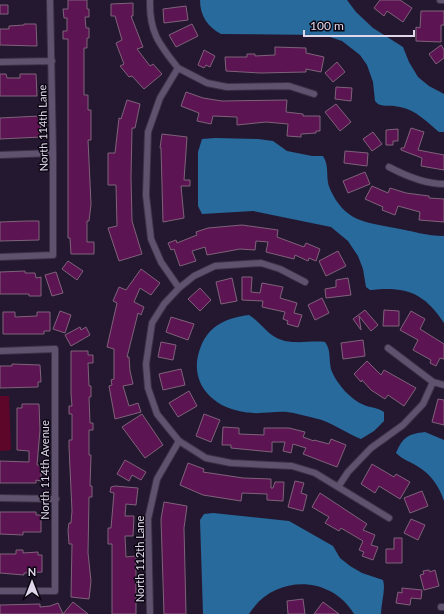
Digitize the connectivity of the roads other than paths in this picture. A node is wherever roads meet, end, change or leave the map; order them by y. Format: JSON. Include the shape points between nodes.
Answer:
{"nodes":[{"id":1,"x":50,"y":0,"type":"edge"},
{"id":2,"x":150,"y":0,"type":"edge"},
{"id":3,"x":440,"y":0,"type":"edge"},
{"id":4,"x":444,"y":0,"type":"edge"},
{"id":5,"x":52,"y":61,"type":"junction"},
{"id":6,"x":0,"y":62,"type":"edge"},
{"id":7,"x":178,"y":68,"type":"junction"},
{"id":8,"x":314,"y":94,"type":"dead end"},
{"id":9,"x":53,"y":153,"type":"junction"},
{"id":10,"x":0,"y":155,"type":"edge"},
{"id":11,"x":389,"y":167,"type":"dead end"},
{"id":12,"x":444,"y":184,"type":"edge"},
{"id":13,"x":0,"y":257,"type":"edge"},
{"id":14,"x":305,"y":282,"type":"dead end"},
{"id":15,"x":178,"y":288,"type":"junction"},
{"id":16,"x":388,"y":348,"type":"dead end"},
{"id":17,"x":0,"y":351,"type":"edge"},
{"id":18,"x":433,"y":382,"type":"junction"},
{"id":19,"x":444,"y":385,"type":"edge"},
{"id":20,"x":178,"y":440,"type":"junction"},
{"id":21,"x":338,"y":487,"type":"junction"},
{"id":22,"x":0,"y":498,"type":"edge"},
{"id":23,"x":56,"y":499,"type":"junction"},
{"id":24,"x":389,"y":518,"type":"dead end"},
{"id":25,"x":0,"y":592,"type":"edge"},
{"id":26,"x":150,"y":614,"type":"edge"}],
"edges":[{"from":1,"to":5,"type":"street","name":"North 114th Lane"},
{"from":2,"to":7,"type":"street","via":[[149,16],[157,42]]},
{"from":3,"to":4,"type":"street"},
{"from":5,"to":6,"type":"street"},
{"from":5,"to":9,"type":"street","name":"North 114th Lane"},
{"from":7,"to":8,"type":"street","via":[[207,83],[227,87],[289,86]]},
{"from":7,"to":15,"type":"street","via":[[160,98],[148,132],[146,195],[151,239],[161,262]]},
{"from":9,"to":10,"type":"street"},
{"from":9,"to":13,"type":"street","name":"North 114th Lane","via":[[53,255]]},
{"from":11,"to":12,"type":"street","via":[[404,175],[434,184]]},
{"from":14,"to":15,"type":"street","via":[[261,262],[215,266],[194,276]]},
{"from":15,"to":20,"type":"street","via":[[152,323],[146,364],[148,388],[157,414]]},
{"from":16,"to":18,"type":"street"},
{"from":17,"to":23,"type":"street","name":"North 114th Avenue","via":[[55,349]]},
{"from":18,"to":19,"type":"street"},
{"from":18,"to":21,"type":"street","via":[[423,404],[403,425],[371,448],[348,472]]},
{"from":20,"to":21,"type":"street","via":[[206,458],[231,463],[292,466],[315,473]]},
{"from":20,"to":26,"type":"street","name":"North 112th Lane","via":[[157,479],[148,519]]},
{"from":21,"to":24,"type":"street"},
{"from":22,"to":23,"type":"street"},
{"from":23,"to":25,"type":"street","name":"North 114th Avenue","via":[[55,591]]}]}
